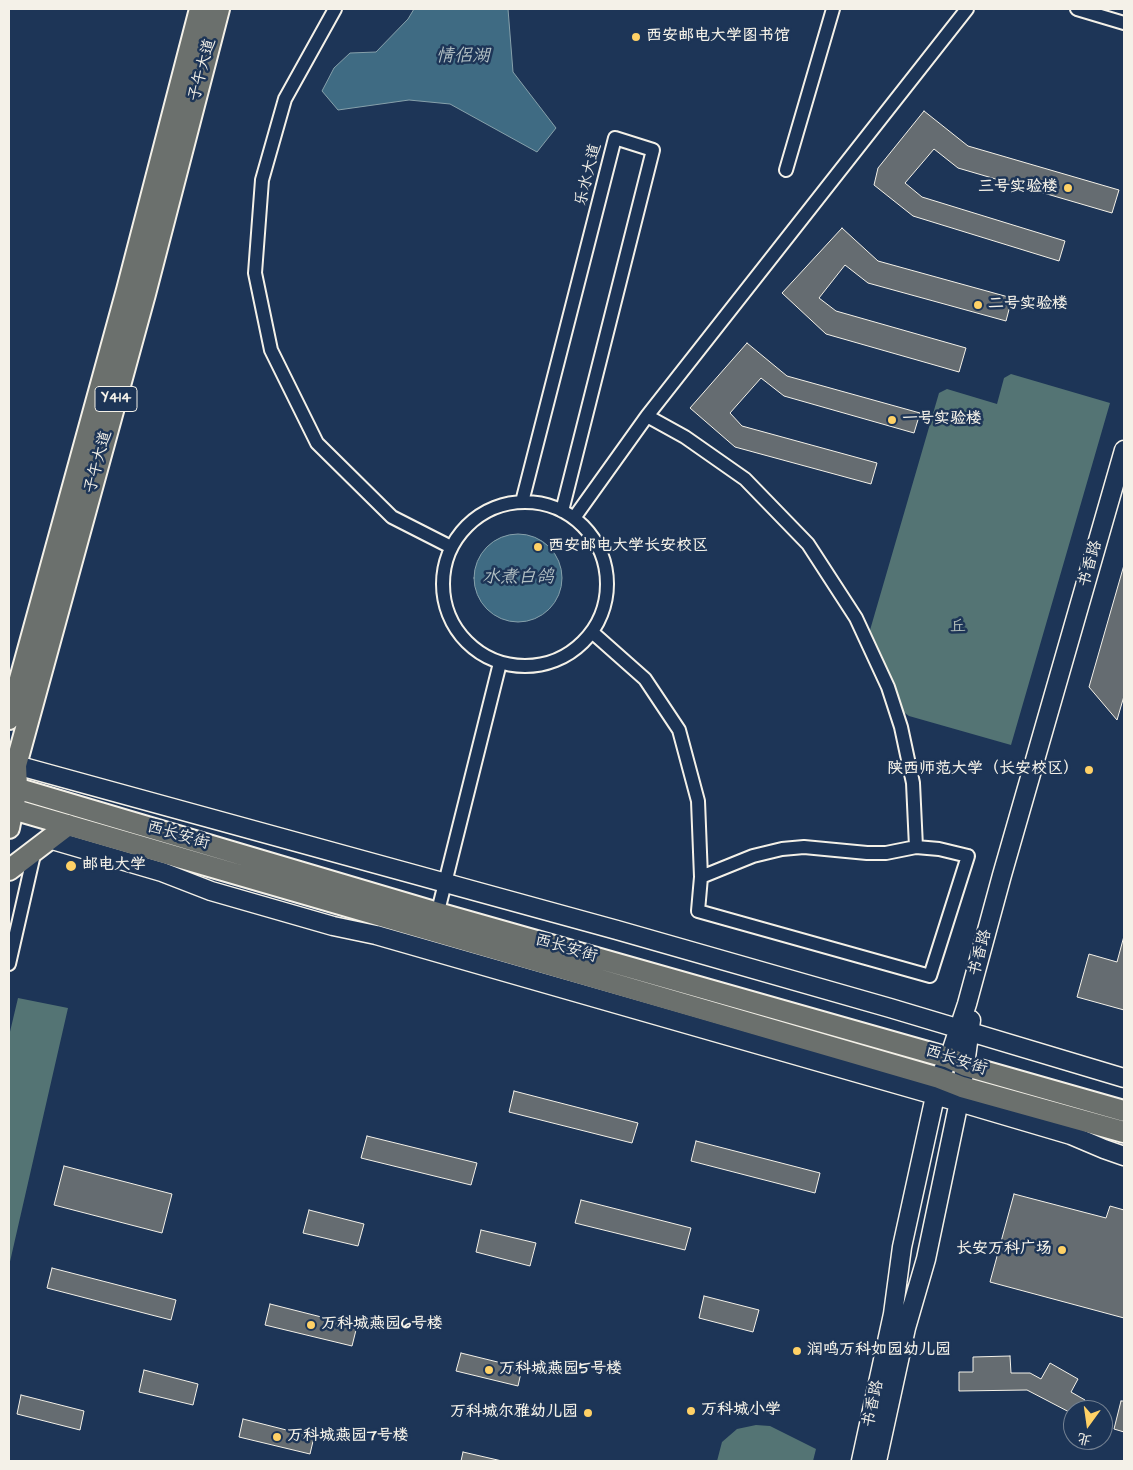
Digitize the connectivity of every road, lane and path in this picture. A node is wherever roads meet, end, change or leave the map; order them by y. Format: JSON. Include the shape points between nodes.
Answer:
{"nodes":[{"id":1,"x":200,"y":9,"type":"edge"},
{"id":2,"x":219,"y":9,"type":"edge"},
{"id":3,"x":335,"y":9,"type":"edge"},
{"id":4,"x":832,"y":9,"type":"edge"},
{"id":5,"x":968,"y":9,"type":"edge"},
{"id":6,"x":1077,"y":9,"type":"edge"},
{"id":7,"x":1124,"y":22,"type":"edge"},
{"id":8,"x":786,"y":170,"type":"dead end"},
{"id":9,"x":647,"y":416,"type":"junction"},
{"id":10,"x":1124,"y":450,"type":"edge"},
{"id":11,"x":1124,"y":488,"type":"edge"},
{"id":12,"x":522,"y":502,"type":"junction"},
{"id":13,"x":562,"y":511,"type":"junction"},
{"id":14,"x":574,"y":518,"type":"junction"},
{"id":15,"x":451,"y":547,"type":"junction"},
{"id":16,"x":592,"y":632,"type":"junction"},
{"id":17,"x":500,"y":663,"type":"junction"},
{"id":18,"x":9,"y":719,"type":"edge"},
{"id":19,"x":13,"y":764,"type":"edge"},
{"id":20,"x":13,"y":787,"type":"edge"},
{"id":21,"x":10,"y":815,"type":"edge"},
{"id":22,"x":68,"y":825,"type":"junction"},
{"id":23,"x":42,"y":844,"type":"junction"},
{"id":24,"x":916,"y":847,"type":"junction"},
{"id":25,"x":9,"y":870,"type":"edge"},
{"id":26,"x":701,"y":877,"type":"junction"},
{"id":27,"x":445,"y":883,"type":"junction"},
{"id":28,"x":436,"y":922,"type":"junction"},
{"id":29,"x":9,"y":964,"type":"edge"},
{"id":30,"x":964,"y":1030,"type":"junction"},
{"id":31,"x":958,"y":1062,"type":"junction"},
{"id":32,"x":1124,"y":1078,"type":"edge"},
{"id":33,"x":937,"y":1087,"type":"junction"},
{"id":34,"x":961,"y":1095,"type":"junction"},
{"id":35,"x":1124,"y":1111,"type":"edge"},
{"id":36,"x":1124,"y":1132,"type":"edge"},
{"id":37,"x":1124,"y":1156,"type":"edge"},
{"id":38,"x":861,"y":1461,"type":"edge"},
{"id":39,"x":877,"y":1461,"type":"edge"}],
"edges":[{"from":1,"to":18,"type":"main road","name":"子午大道","number":"Y414","via":[[127,290]]},
{"from":2,"to":19,"type":"main road","name":"子午大道","number":"Y414","via":[[145,294]]},
{"from":3,"to":15,"type":"street","via":[[285,99],[262,180],[255,273],[272,350],[317,443],[392,517]]},
{"from":4,"to":8,"type":"street"},
{"from":5,"to":9,"type":"street"},
{"from":6,"to":7,"type":"street"},
{"from":9,"to":14,"type":"street"},
{"from":9,"to":24,"type":"street","via":[[745,479],[808,544],[856,618],[888,687],[901,727],[914,783]]},
{"from":10,"to":30,"type":"main road","name":"书香路"},
{"from":11,"to":30,"type":"main road","name":"书香路"},
{"from":12,"to":13,"type":"street"},
{"from":12,"to":13,"type":"street","name":"乐水大道","via":[[616,138],[653,150]]},
{"from":12,"to":15,"type":"street","via":[[500,506],[480,515],[463,530]]},
{"from":13,"to":14,"type":"street"},
{"from":14,"to":16,"type":"street","via":[[592,536],[604,559],[607,584],[604,610]]},
{"from":15,"to":17,"type":"street","via":[[443,582],[444,599],[452,624],[468,644]]},
{"from":16,"to":17,"type":"street","via":[[572,652],[546,664],[518,666]]},
{"from":16,"to":26,"type":"street","via":[[645,679],[680,730],[698,801]]},
{"from":17,"to":27,"type":"street"},
{"from":19,"to":20,"type":"main road","name":"子午大道","number":"Y414"},
{"from":19,"to":27,"type":"main road"},
{"from":20,"to":21,"type":"main road","name":"子午大道"},
{"from":20,"to":28,"type":"main road","name":"西长安街"},
{"from":21,"to":22,"type":"main road","name":"西长安街"},
{"from":22,"to":23,"type":"main road"},
{"from":22,"to":28,"type":"main road","name":"西长安街"},
{"from":23,"to":25,"type":"main road"},
{"from":23,"to":29,"type":"street"},
{"from":23,"to":33,"type":"main road","via":[[162,872],[211,891],[333,926]]},
{"from":24,"to":26,"type":"street","via":[[867,854],[804,847],[782,849],[753,856]]},
{"from":24,"to":26,"type":"street","via":[[968,856],[930,976],[698,911]]},
{"from":27,"to":28,"type":"street"},
{"from":27,"to":30,"type":"main road"},
{"from":28,"to":31,"type":"main road","name":"西长安街"},
{"from":28,"to":33,"type":"main road","name":"西长安街"},
{"from":30,"to":31,"type":"main road","name":"书香路"},
{"from":30,"to":32,"type":"main road"},
{"from":31,"to":33,"type":"main road","name":"书香路"},
{"from":31,"to":34,"type":"main road","name":"书香路"},
{"from":31,"to":35,"type":"main road","name":"西长安街"},
{"from":33,"to":34,"type":"main road","name":"西长安街"},
{"from":33,"to":38,"type":"main road","name":"书香路"},
{"from":34,"to":36,"type":"main road","name":"西长安街"},
{"from":34,"to":37,"type":"main road"},
{"from":34,"to":39,"type":"main road","name":"书香路","via":[[926,1259],[906,1328]]}]}
